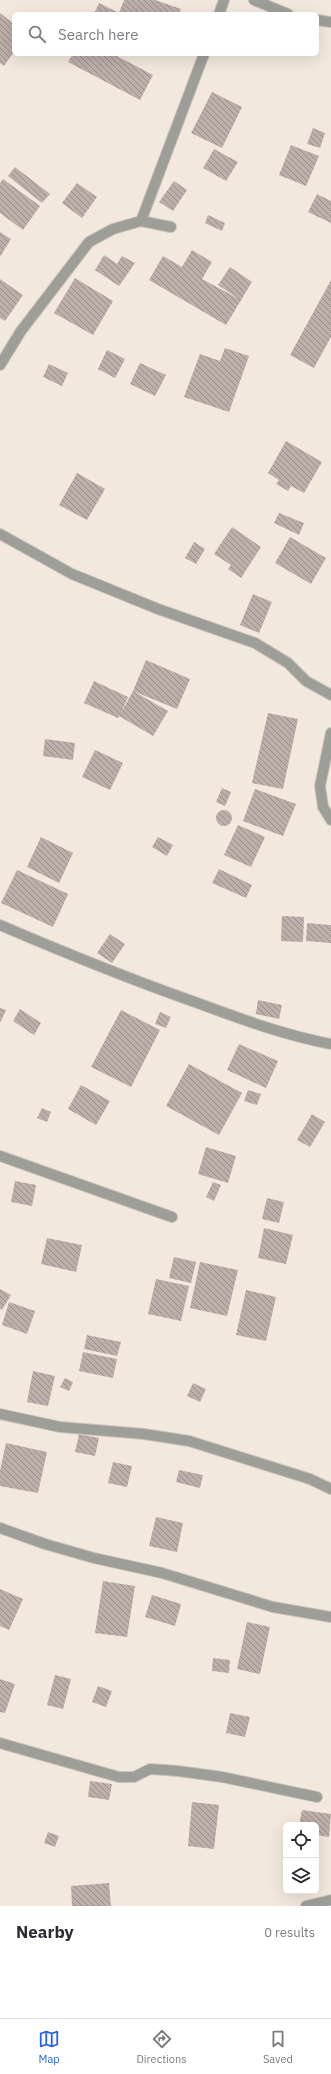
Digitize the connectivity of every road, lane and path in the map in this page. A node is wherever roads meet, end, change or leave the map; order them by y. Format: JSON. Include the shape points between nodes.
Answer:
{"nodes":[{"id":1,"x":224,"y":0,"type":"edge"},
{"id":2,"x":254,"y":0,"type":"edge"},
{"id":3,"x":220,"y":12,"type":"edge"},
{"id":4,"x":283,"y":12,"type":"edge"},
{"id":5,"x":319,"y":20,"type":"edge"},
{"id":6,"x":331,"y":22,"type":"edge"},
{"id":7,"x":203,"y":56,"type":"edge"},
{"id":8,"x":141,"y":221,"type":"junction"},
{"id":9,"x":171,"y":227,"type":"dead end"},
{"id":10,"x":0,"y":365,"type":"edge"},
{"id":11,"x":0,"y":534,"type":"edge"},
{"id":12,"x":331,"y":695,"type":"edge"},
{"id":13,"x":331,"y":733,"type":"edge"},
{"id":14,"x":331,"y":820,"type":"edge"},
{"id":15,"x":0,"y":925,"type":"edge"},
{"id":16,"x":331,"y":1044,"type":"edge"},
{"id":17,"x":0,"y":1156,"type":"edge"},
{"id":18,"x":172,"y":1217,"type":"dead end"},
{"id":19,"x":0,"y":1414,"type":"edge"},
{"id":20,"x":331,"y":1489,"type":"edge"},
{"id":21,"x":0,"y":1528,"type":"edge"},
{"id":22,"x":331,"y":1617,"type":"edge"},
{"id":23,"x":0,"y":1742,"type":"edge"},
{"id":24,"x":317,"y":1797,"type":"dead end"},
{"id":25,"x":331,"y":1900,"type":"edge"},
{"id":26,"x":306,"y":1906,"type":"edge"}],
"edges":[{"from":1,"to":3,"type":"street"},
{"from":2,"to":4,"type":"street"},
{"from":5,"to":6,"type":"street"},
{"from":7,"to":8,"type":"street"},
{"from":8,"to":9,"type":"street"},
{"from":8,"to":10,"type":"street","via":[[112,229],[89,242],[21,331]]},
{"from":11,"to":12,"type":"street","via":[[72,574],[158,609],[255,643],[288,663],[306,681]]},
{"from":13,"to":14,"type":"street","via":[[320,786],[323,807]]},
{"from":15,"to":16,"type":"street","via":[[100,967],[248,1022],[300,1038]]},
{"from":17,"to":18,"type":"street"},
{"from":19,"to":20,"type":"street","via":[[60,1427],[144,1434],[190,1441],[310,1479]]},
{"from":21,"to":22,"type":"street","via":[[94,1558],[162,1573],[273,1607]]},
{"from":23,"to":24,"type":"street","via":[[119,1777],[134,1777],[150,1769],[157,1769],[222,1777]]},
{"from":25,"to":26,"type":"street"}]}
